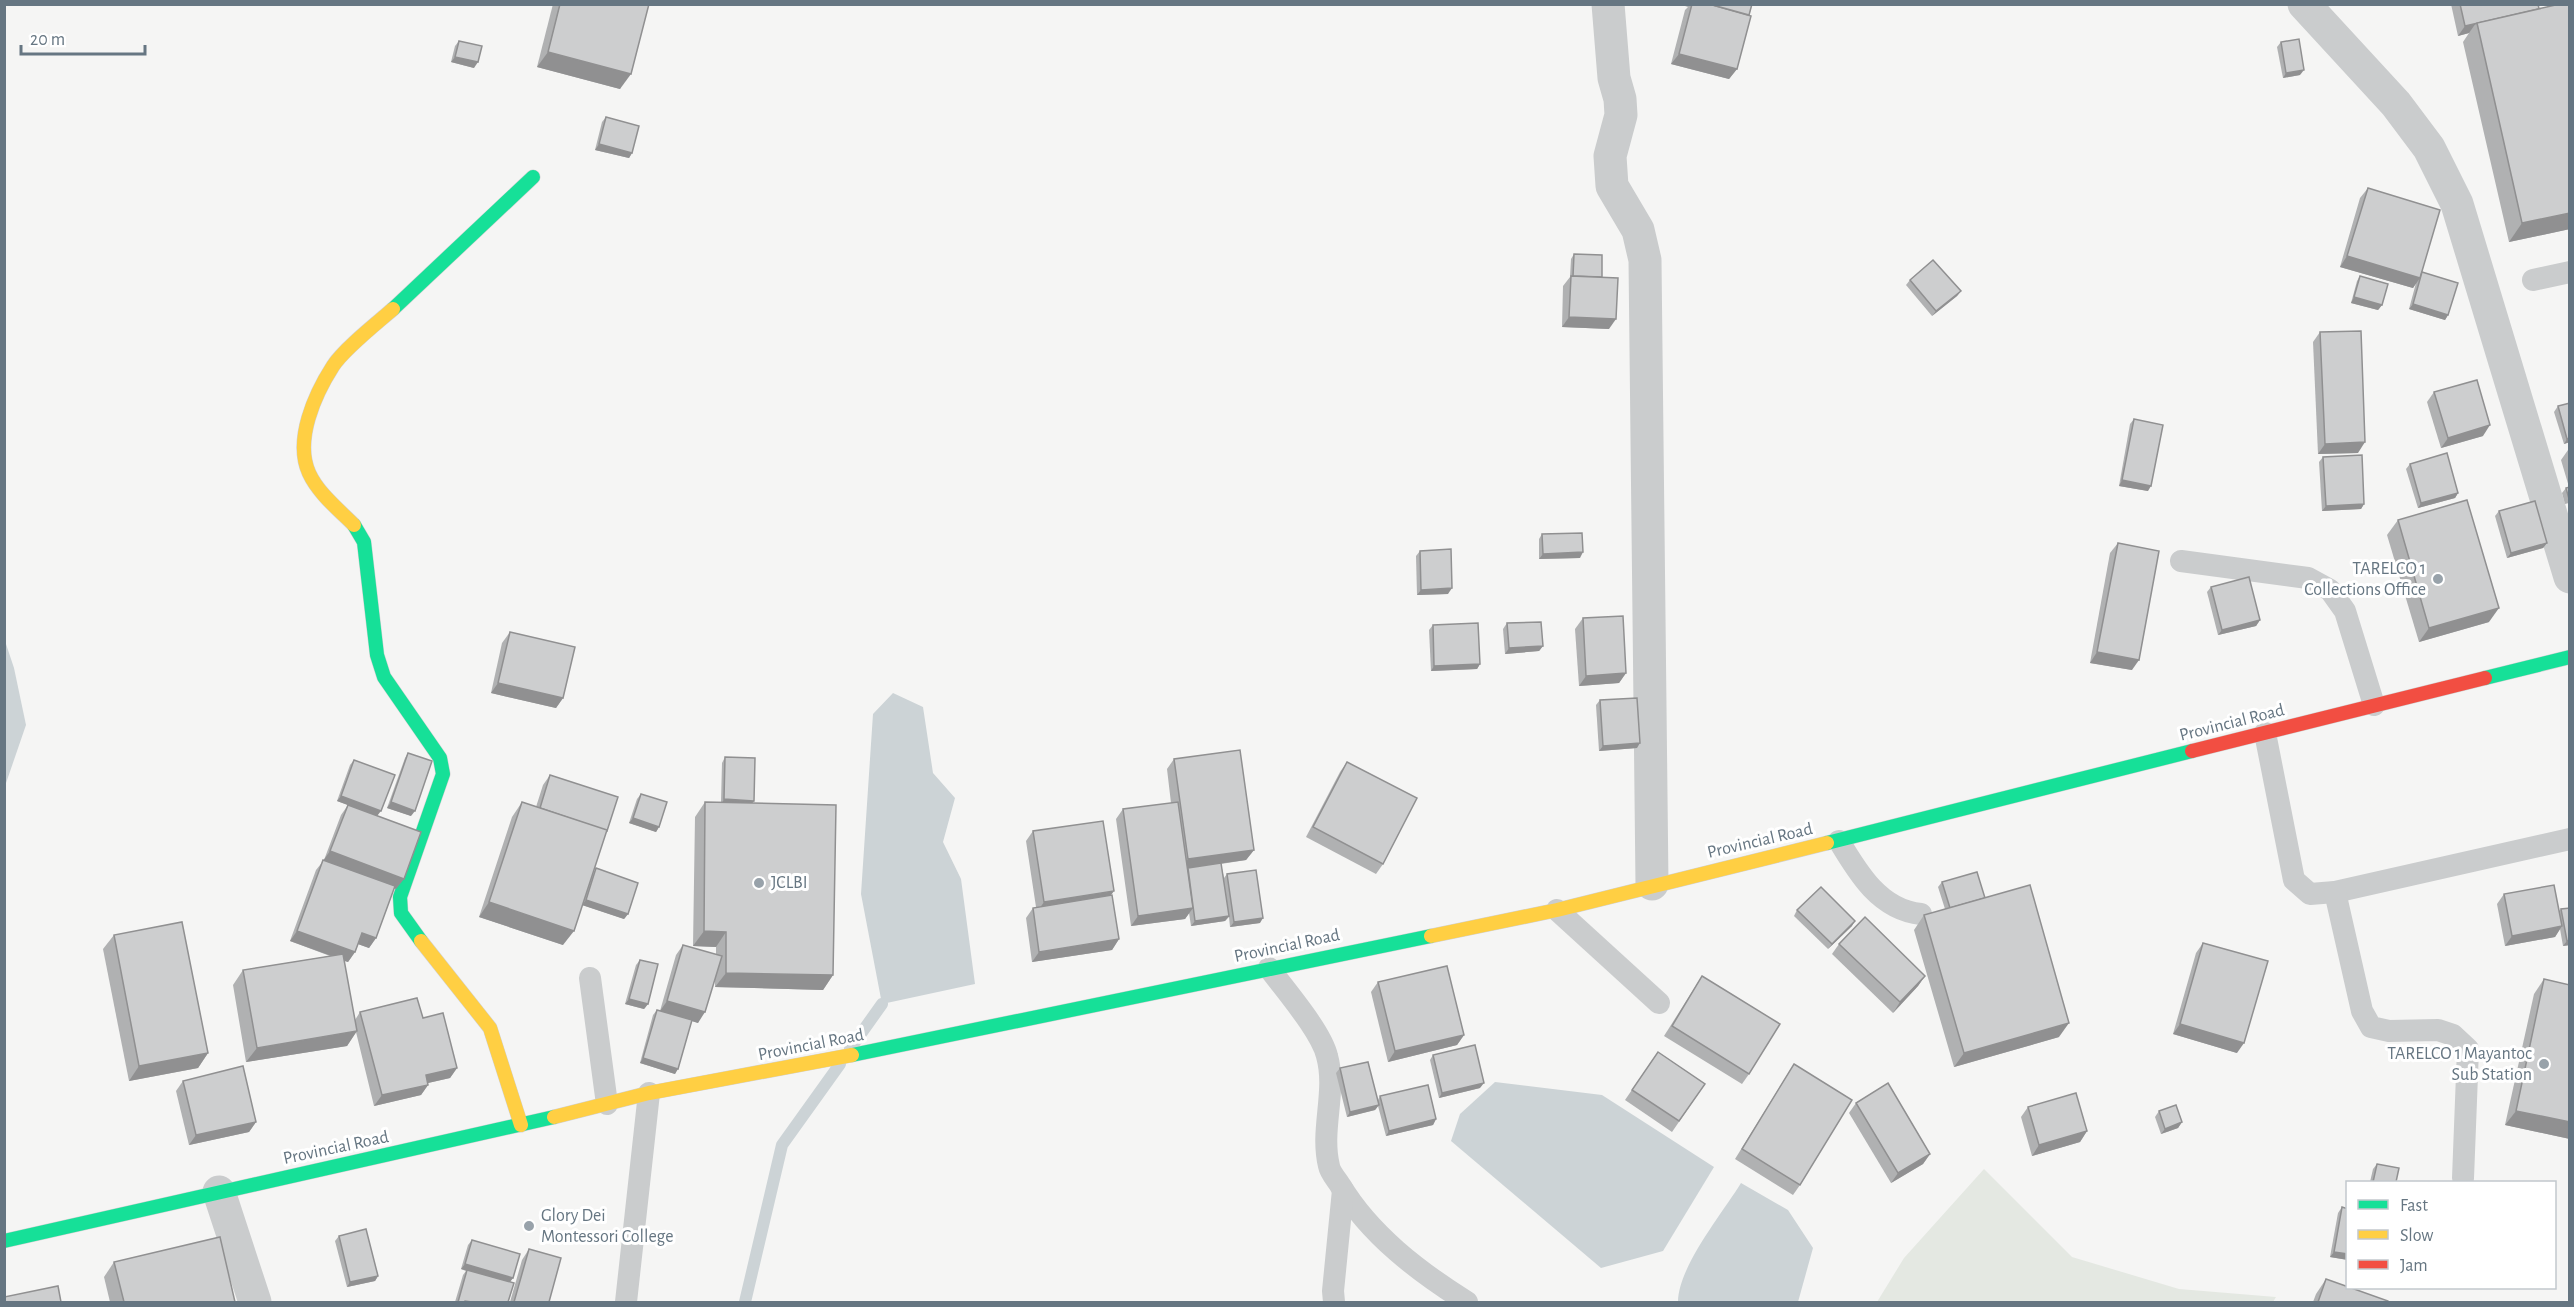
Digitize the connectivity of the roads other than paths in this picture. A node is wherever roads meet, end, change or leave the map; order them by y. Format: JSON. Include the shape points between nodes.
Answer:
{"nodes":[{"id":1,"x":1608,"y":4,"type":"edge"},
{"id":2,"x":2304,"y":4,"type":"edge"},
{"id":3,"x":533,"y":177,"type":"dead end"},
{"id":4,"x":2570,"y":272,"type":"edge"},
{"id":5,"x":2533,"y":280,"type":"dead end"},
{"id":6,"x":2181,"y":561,"type":"dead end"},
{"id":7,"x":2570,"y":577,"type":"edge"},
{"id":8,"x":2570,"y":657,"type":"edge"},
{"id":9,"x":2374,"y":705,"type":"junction"},
{"id":10,"x":2265,"y":733,"type":"junction"},
{"id":11,"x":2570,"y":839,"type":"edge"},
{"id":12,"x":1839,"y":841,"type":"junction"},
{"id":13,"x":1652,"y":884,"type":"junction"},
{"id":14,"x":2335,"y":892,"type":"junction"},
{"id":15,"x":1557,"y":910,"type":"junction"},
{"id":16,"x":1921,"y":914,"type":"dead end"},
{"id":17,"x":1269,"y":968,"type":"junction"},
{"id":18,"x":591,"y":978,"type":"dead end"},
{"id":19,"x":1659,"y":1003,"type":"dead end"},
{"id":20,"x":649,"y":1093,"type":"junction"},
{"id":21,"x":607,"y":1104,"type":"junction"},
{"id":22,"x":520,"y":1125,"type":"junction"},
{"id":23,"x":2463,"y":1178,"type":"dead end"},
{"id":24,"x":1342,"y":1190,"type":"junction"},
{"id":25,"x":219,"y":1192,"type":"junction"},
{"id":26,"x":4,"y":1241,"type":"edge"},
{"id":27,"x":255,"y":1302,"type":"edge"},
{"id":28,"x":626,"y":1302,"type":"edge"},
{"id":29,"x":1334,"y":1302,"type":"edge"},
{"id":30,"x":1467,"y":1302,"type":"edge"}],
"edges":[{"from":1,"to":13,"type":"street","via":[[1621,115],[1610,156],[1612,186],[1638,230],[1645,260]]},
{"from":2,"to":7,"type":"street","via":[[2396,104],[2429,148],[2457,204]]},
{"from":3,"to":22,"type":"main road","via":[[334,364],[320,391],[302,454],[310,476],[359,531],[364,542],[377,655],[384,677],[440,758],[443,774],[400,897],[401,912],[490,1028]]},
{"from":4,"to":5,"type":"lane"},
{"from":6,"to":9,"type":"lane","via":[[2308,578],[2330,590],[2345,611]]},
{"from":8,"to":9,"type":"main road","name":"Provincial Road"},
{"from":9,"to":10,"type":"main road","name":"Provincial Road"},
{"from":10,"to":12,"type":"main road","name":"Provincial Road"},
{"from":10,"to":14,"type":"lane","via":[[2294,880],[2310,894]]},
{"from":11,"to":14,"type":"lane"},
{"from":12,"to":13,"type":"main road","name":"Provincial Road"},
{"from":12,"to":16,"type":"lane","via":[[1870,887],[1896,908]]},
{"from":13,"to":15,"type":"main road","name":"Provincial Road"},
{"from":14,"to":23,"type":"lane","via":[[2362,1011],[2371,1027],[2389,1031],[2438,1030],[2453,1035],[2468,1049]]},
{"from":15,"to":17,"type":"main road","name":"Provincial Road"},
{"from":15,"to":19,"type":"lane"},
{"from":17,"to":20,"type":"main road","name":"Provincial Road","via":[[826,1061]]},
{"from":17,"to":24,"type":"lane","via":[[1327,1054],[1331,1079],[1326,1133],[1329,1167]]},
{"from":18,"to":21,"type":"lane"},
{"from":20,"to":21,"type":"main road","name":"Provincial Road"},
{"from":20,"to":28,"type":"lane"},
{"from":21,"to":22,"type":"main road","name":"Provincial Road"},
{"from":22,"to":25,"type":"main road","name":"Provincial Road"},
{"from":24,"to":29,"type":"lane"},
{"from":24,"to":30,"type":"lane","via":[[1388,1243],[1427,1278]]},
{"from":25,"to":26,"type":"main road","name":"Provincial Road"},
{"from":25,"to":27,"type":"street"}]}
